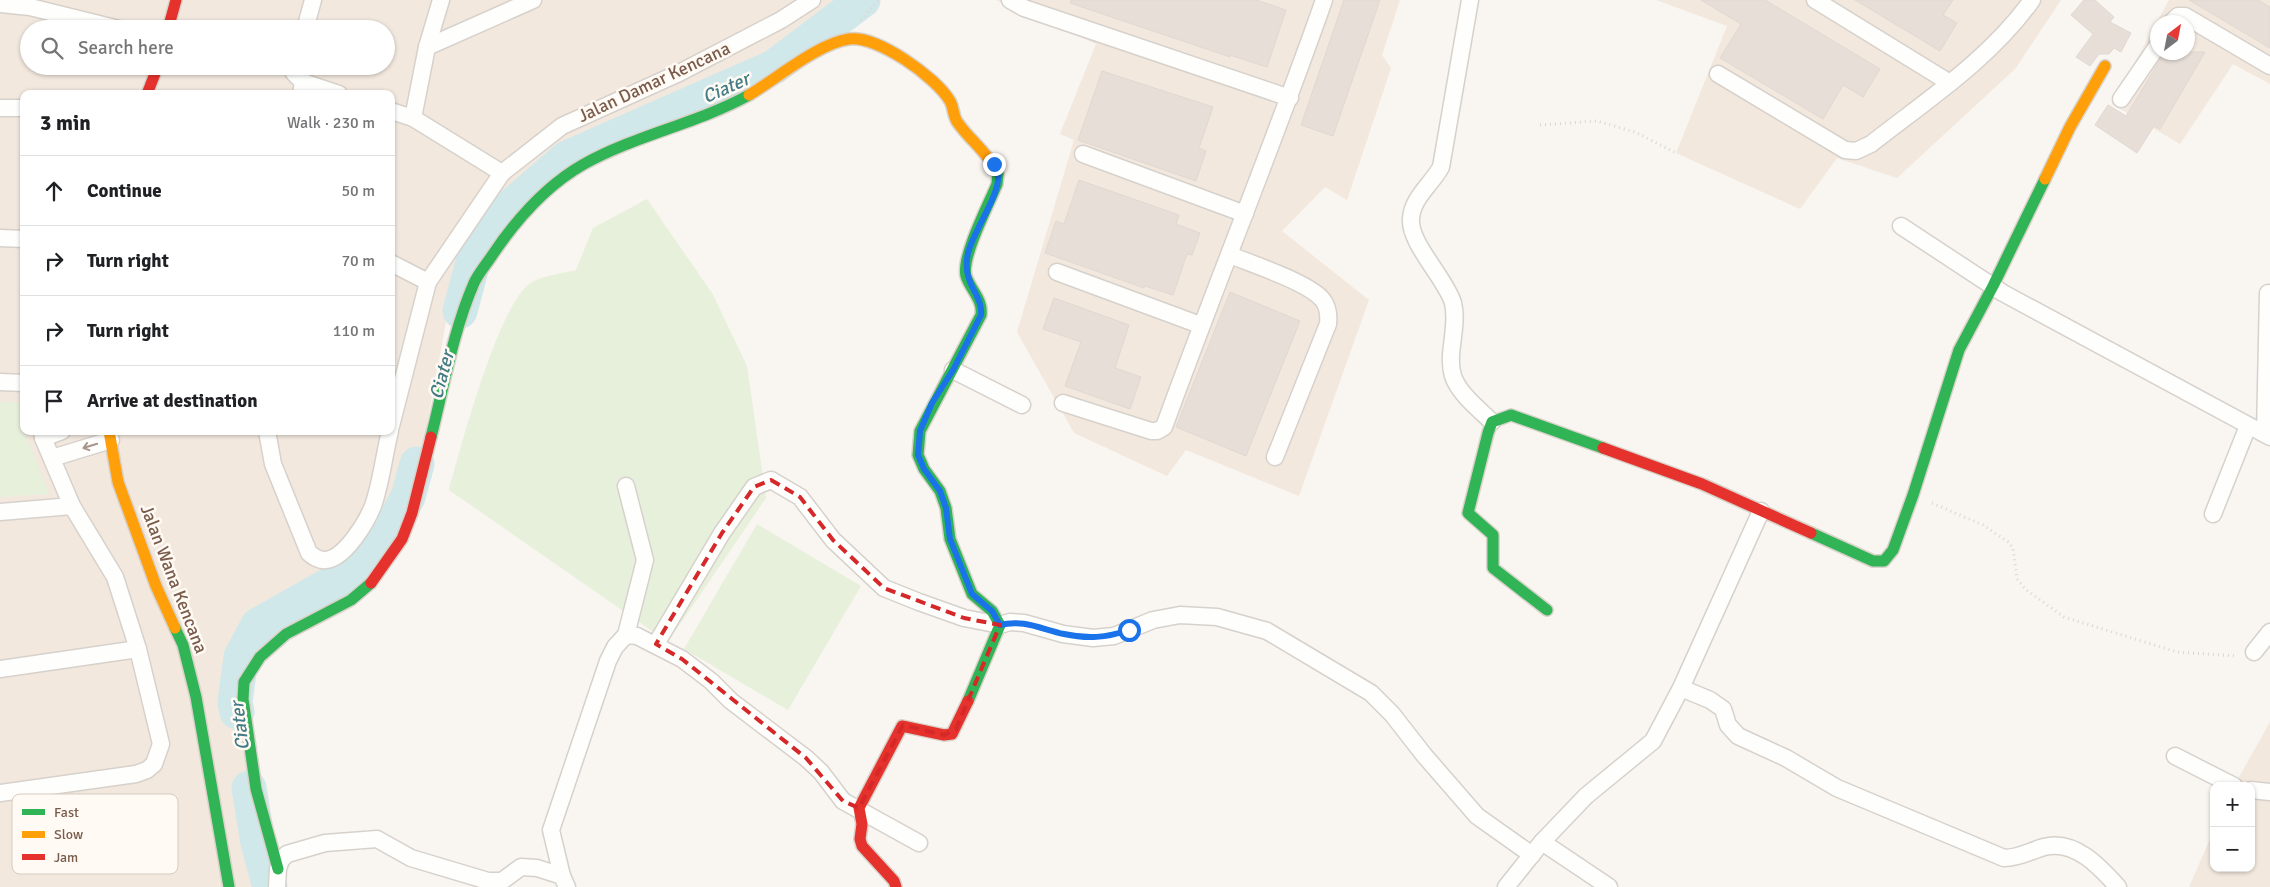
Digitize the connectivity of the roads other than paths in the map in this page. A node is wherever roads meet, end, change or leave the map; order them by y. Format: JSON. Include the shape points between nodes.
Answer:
{"nodes":[{"id":1,"x":176,"y":0,"type":"edge"},
{"id":2,"x":313,"y":0,"type":"edge"},
{"id":3,"x":441,"y":0,"type":"edge"},
{"id":4,"x":533,"y":0,"type":"edge"},
{"id":5,"x":812,"y":0,"type":"edge"},
{"id":6,"x":1010,"y":0,"type":"edge"},
{"id":7,"x":1324,"y":0,"type":"edge"},
{"id":8,"x":1470,"y":0,"type":"edge"},
{"id":9,"x":1815,"y":0,"type":"edge"},
{"id":10,"x":2032,"y":0,"type":"edge"},
{"id":11,"x":0,"y":4,"type":"edge"},
{"id":12,"x":31,"y":4,"type":"edge"},
{"id":13,"x":87,"y":20,"type":"edge"},
{"id":14,"x":170,"y":20,"type":"edge"},
{"id":15,"x":307,"y":20,"type":"edge"},
{"id":16,"x":2195,"y":22,"type":"edge"},
{"id":17,"x":427,"y":47,"type":"junction"},
{"id":18,"x":2150,"y":56,"type":"edge"},
{"id":19,"x":2105,"y":66,"type":"dead end"},
{"id":20,"x":2270,"y":66,"type":"edge"},
{"id":21,"x":1718,"y":74,"type":"dead end"},
{"id":22,"x":154,"y":75,"type":"edge"},
{"id":23,"x":298,"y":79,"type":"edge"},
{"id":24,"x":1950,"y":83,"type":"junction"},
{"id":25,"x":149,"y":90,"type":"edge"},
{"id":26,"x":328,"y":90,"type":"edge"},
{"id":27,"x":1290,"y":98,"type":"junction"},
{"id":28,"x":2121,"y":99,"type":"dead end"},
{"id":29,"x":0,"y":108,"type":"edge"},
{"id":30,"x":20,"y":108,"type":"edge"},
{"id":31,"x":395,"y":112,"type":"edge"},
{"id":32,"x":413,"y":118,"type":"junction"},
{"id":33,"x":1083,"y":154,"type":"dead end"},
{"id":34,"x":502,"y":173,"type":"junction"},
{"id":35,"x":1245,"y":214,"type":"junction"},
{"id":36,"x":1900,"y":226,"type":"dead end"},
{"id":37,"x":0,"y":238,"type":"edge"},
{"id":38,"x":20,"y":239,"type":"edge"},
{"id":39,"x":1230,"y":254,"type":"junction"},
{"id":40,"x":395,"y":265,"type":"edge"},
{"id":41,"x":1057,"y":272,"type":"dead end"},
{"id":42,"x":428,"y":282,"type":"junction"},
{"id":43,"x":1993,"y":286,"type":"junction"},
{"id":44,"x":2268,"y":293,"type":"dead end"},
{"id":45,"x":1200,"y":326,"type":"junction"},
{"id":46,"x":953,"y":370,"type":"junction"},
{"id":47,"x":0,"y":382,"type":"edge"},
{"id":48,"x":20,"y":383,"type":"edge"},
{"id":49,"x":1063,"y":403,"type":"dead end"},
{"id":50,"x":1022,"y":405,"type":"dead end"},
{"id":51,"x":395,"y":410,"type":"edge"},
{"id":52,"x":1492,"y":422,"type":"junction"},
{"id":53,"x":2248,"y":426,"type":"junction"},
{"id":54,"x":43,"y":435,"type":"edge"},
{"id":55,"x":268,"y":435,"type":"edge"},
{"id":56,"x":274,"y":435,"type":"edge"},
{"id":57,"x":389,"y":435,"type":"edge"},
{"id":58,"x":110,"y":436,"type":"edge"},
{"id":59,"x":2267,"y":436,"type":"edge"},
{"id":60,"x":270,"y":449,"type":"junction"},
{"id":61,"x":1275,"y":457,"type":"dead end"},
{"id":62,"x":52,"y":458,"type":"junction"},
{"id":63,"x":626,"y":486,"type":"dead end"},
{"id":64,"x":72,"y":506,"type":"junction"},
{"id":65,"x":1761,"y":510,"type":"junction"},
{"id":66,"x":0,"y":512,"type":"edge"},
{"id":67,"x":2213,"y":514,"type":"dead end"},
{"id":68,"x":1547,"y":610,"type":"dead end"},
{"id":69,"x":1000,"y":625,"type":"junction"},
{"id":70,"x":2270,"y":632,"type":"edge"},
{"id":71,"x":626,"y":635,"type":"junction"},
{"id":72,"x":656,"y":644,"type":"junction"},
{"id":73,"x":138,"y":649,"type":"junction"},
{"id":74,"x":2254,"y":652,"type":"road end"},
{"id":75,"x":0,"y":669,"type":"edge"},
{"id":76,"x":1682,"y":688,"type":"junction"},
{"id":77,"x":2175,"y":756,"type":"dead end"},
{"id":78,"x":2226,"y":782,"type":"edge"},
{"id":79,"x":2255,"y":790,"type":"edge"},
{"id":80,"x":2270,"y":792,"type":"edge"},
{"id":81,"x":0,"y":793,"type":"edge"},
{"id":82,"x":859,"y":808,"type":"junction"},
{"id":83,"x":919,"y":843,"type":"dead end"},
{"id":84,"x":1537,"y":848,"type":"junction"},
{"id":85,"x":278,"y":869,"type":"junction"},
{"id":86,"x":565,"y":882,"type":"edge"},
{"id":87,"x":229,"y":887,"type":"edge"},
{"id":88,"x":277,"y":887,"type":"edge"},
{"id":89,"x":896,"y":887,"type":"edge"},
{"id":90,"x":1506,"y":887,"type":"edge"},
{"id":91,"x":1609,"y":887,"type":"edge"},
{"id":92,"x":2118,"y":887,"type":"edge"}],
"edges":[{"from":1,"to":14,"type":"street"},
{"from":2,"to":15,"type":"street"},
{"from":3,"to":17,"type":"street"},
{"from":4,"to":17,"type":"street"},
{"from":5,"to":34,"type":"street","name":"Jalan Damar Kencana","via":[[679,73],[562,126]]},
{"from":6,"to":27,"type":"street","via":[[1024,8]]},
{"from":7,"to":27,"type":"street"},
{"from":8,"to":52,"type":"street","via":[[1441,167],[1417,199],[1410,221],[1414,235],[1453,303],[1452,374],[1466,395]]},
{"from":9,"to":24,"type":"street"},
{"from":10,"to":24,"type":"street","via":[[1992,46]]},
{"from":11,"to":12,"type":"street"},
{"from":12,"to":13,"type":"street"},
{"from":16,"to":20,"type":"street"},
{"from":17,"to":32,"type":"street"},
{"from":18,"to":28,"type":"street"},
{"from":19,"to":43,"type":"street","via":[[2070,127]]},
{"from":21,"to":24,"type":"street","via":[[1844,150],[1856,151],[1871,144]]},
{"from":22,"to":25,"type":"street"},
{"from":23,"to":26,"type":"street"},
{"from":27,"to":35,"type":"street"},
{"from":29,"to":30,"type":"street"},
{"from":31,"to":32,"type":"street"},
{"from":32,"to":34,"type":"street"},
{"from":33,"to":35,"type":"street"},
{"from":34,"to":42,"type":"street","name":"Jalan Damar Kencana"},
{"from":35,"to":39,"type":"street"},
{"from":36,"to":43,"type":"street"},
{"from":37,"to":38,"type":"street"},
{"from":39,"to":45,"type":"street"},
{"from":39,"to":61,"type":"street","via":[[1310,289],[1322,299],[1329,313],[1328,324]]},
{"from":40,"to":42,"type":"street"},
{"from":41,"to":45,"type":"street"},
{"from":42,"to":51,"type":"street","name":"Jalan Damar Kencana"},
{"from":43,"to":53,"type":"street"},
{"from":43,"to":65,"type":"street","via":[[1959,350],[1913,495],[1893,550],[1884,561],[1879,563]]},
{"from":44,"to":59,"type":"street"},
{"from":45,"to":49,"type":"street","via":[[1164,426],[1157,431]]},
{"from":46,"to":50,"type":"street"},
{"from":46,"to":69,"type":"street","via":[[932,403],[920,431],[918,455],[940,491],[950,539],[972,594],[992,611]]},
{"from":46,"to":85,"type":"street","via":[[981,315],[982,306],[966,275],[968,253],[993,198],[998,174],[994,164],[956,121],[951,102],[936,84],[876,44],[849,39],[826,46],[768,84],[723,108],[632,142],[584,164],[560,180],[536,200],[501,242],[475,281],[462,316],[412,513],[402,539],[368,588],[286,634],[260,656],[244,682],[243,698],[254,780]]},
{"from":47,"to":48,"type":"street"},
{"from":52,"to":65,"type":"street","via":[[1511,415],[1702,484]]},
{"from":52,"to":68,"type":"street","via":[[1468,513],[1493,534],[1493,568]]},
{"from":53,"to":59,"type":"street"},
{"from":53,"to":67,"type":"street"},
{"from":54,"to":62,"type":"street"},
{"from":55,"to":60,"type":"street"},
{"from":56,"to":60,"type":"street"},
{"from":57,"to":60,"type":"street","via":[[373,506],[346,548],[336,557],[326,560],[309,554]]},
{"from":58,"to":62,"type":"street","one_way":true},
{"from":58,"to":87,"type":"street","name":"Jalan Wana Kencana","via":[[118,482],[156,586],[183,645],[196,697]]},
{"from":62,"to":64,"type":"street"},
{"from":63,"to":71,"type":"street","via":[[645,560]]},
{"from":64,"to":66,"type":"street"},
{"from":64,"to":73,"type":"street","via":[[115,577]]},
{"from":65,"to":76,"type":"street"},
{"from":69,"to":72,"type":"street","via":[[964,618],[884,588],[833,540],[800,497],[772,480],[754,488],[722,533]]},
{"from":69,"to":82,"type":"street","via":[[956,729],[952,734],[944,735],[902,726]]},
{"from":69,"to":84,"type":"street","via":[[1024,623],[1093,638],[1114,636],[1153,620],[1180,615],[1217,617],[1267,631],[1370,693],[1392,714],[1477,816]]},
{"from":70,"to":74,"type":"street"},
{"from":71,"to":72,"type":"street"},
{"from":71,"to":86,"type":"street","via":[[608,661],[551,830]]},
{"from":72,"to":82,"type":"street","via":[[696,670],[806,758],[843,801]]},
{"from":73,"to":75,"type":"street"},
{"from":73,"to":81,"type":"street","via":[[161,744],[154,764],[136,774]]},
{"from":76,"to":84,"type":"street","via":[[1653,741],[1586,796]]},
{"from":76,"to":92,"type":"street","via":[[1723,709],[1728,725],[1738,736],[1786,758],[1838,788],[2004,858],[2062,845],[2098,864]]},
{"from":77,"to":78,"type":"street"},
{"from":79,"to":80,"type":"street"},
{"from":82,"to":83,"type":"street"},
{"from":82,"to":89,"type":"street","via":[[862,846]]},
{"from":84,"to":90,"type":"street"},
{"from":84,"to":91,"type":"street"},
{"from":85,"to":86,"type":"street","via":[[287,854],[325,843],[377,839],[411,858],[488,881],[502,880],[521,867],[537,868]]},
{"from":85,"to":88,"type":"street"}]}
